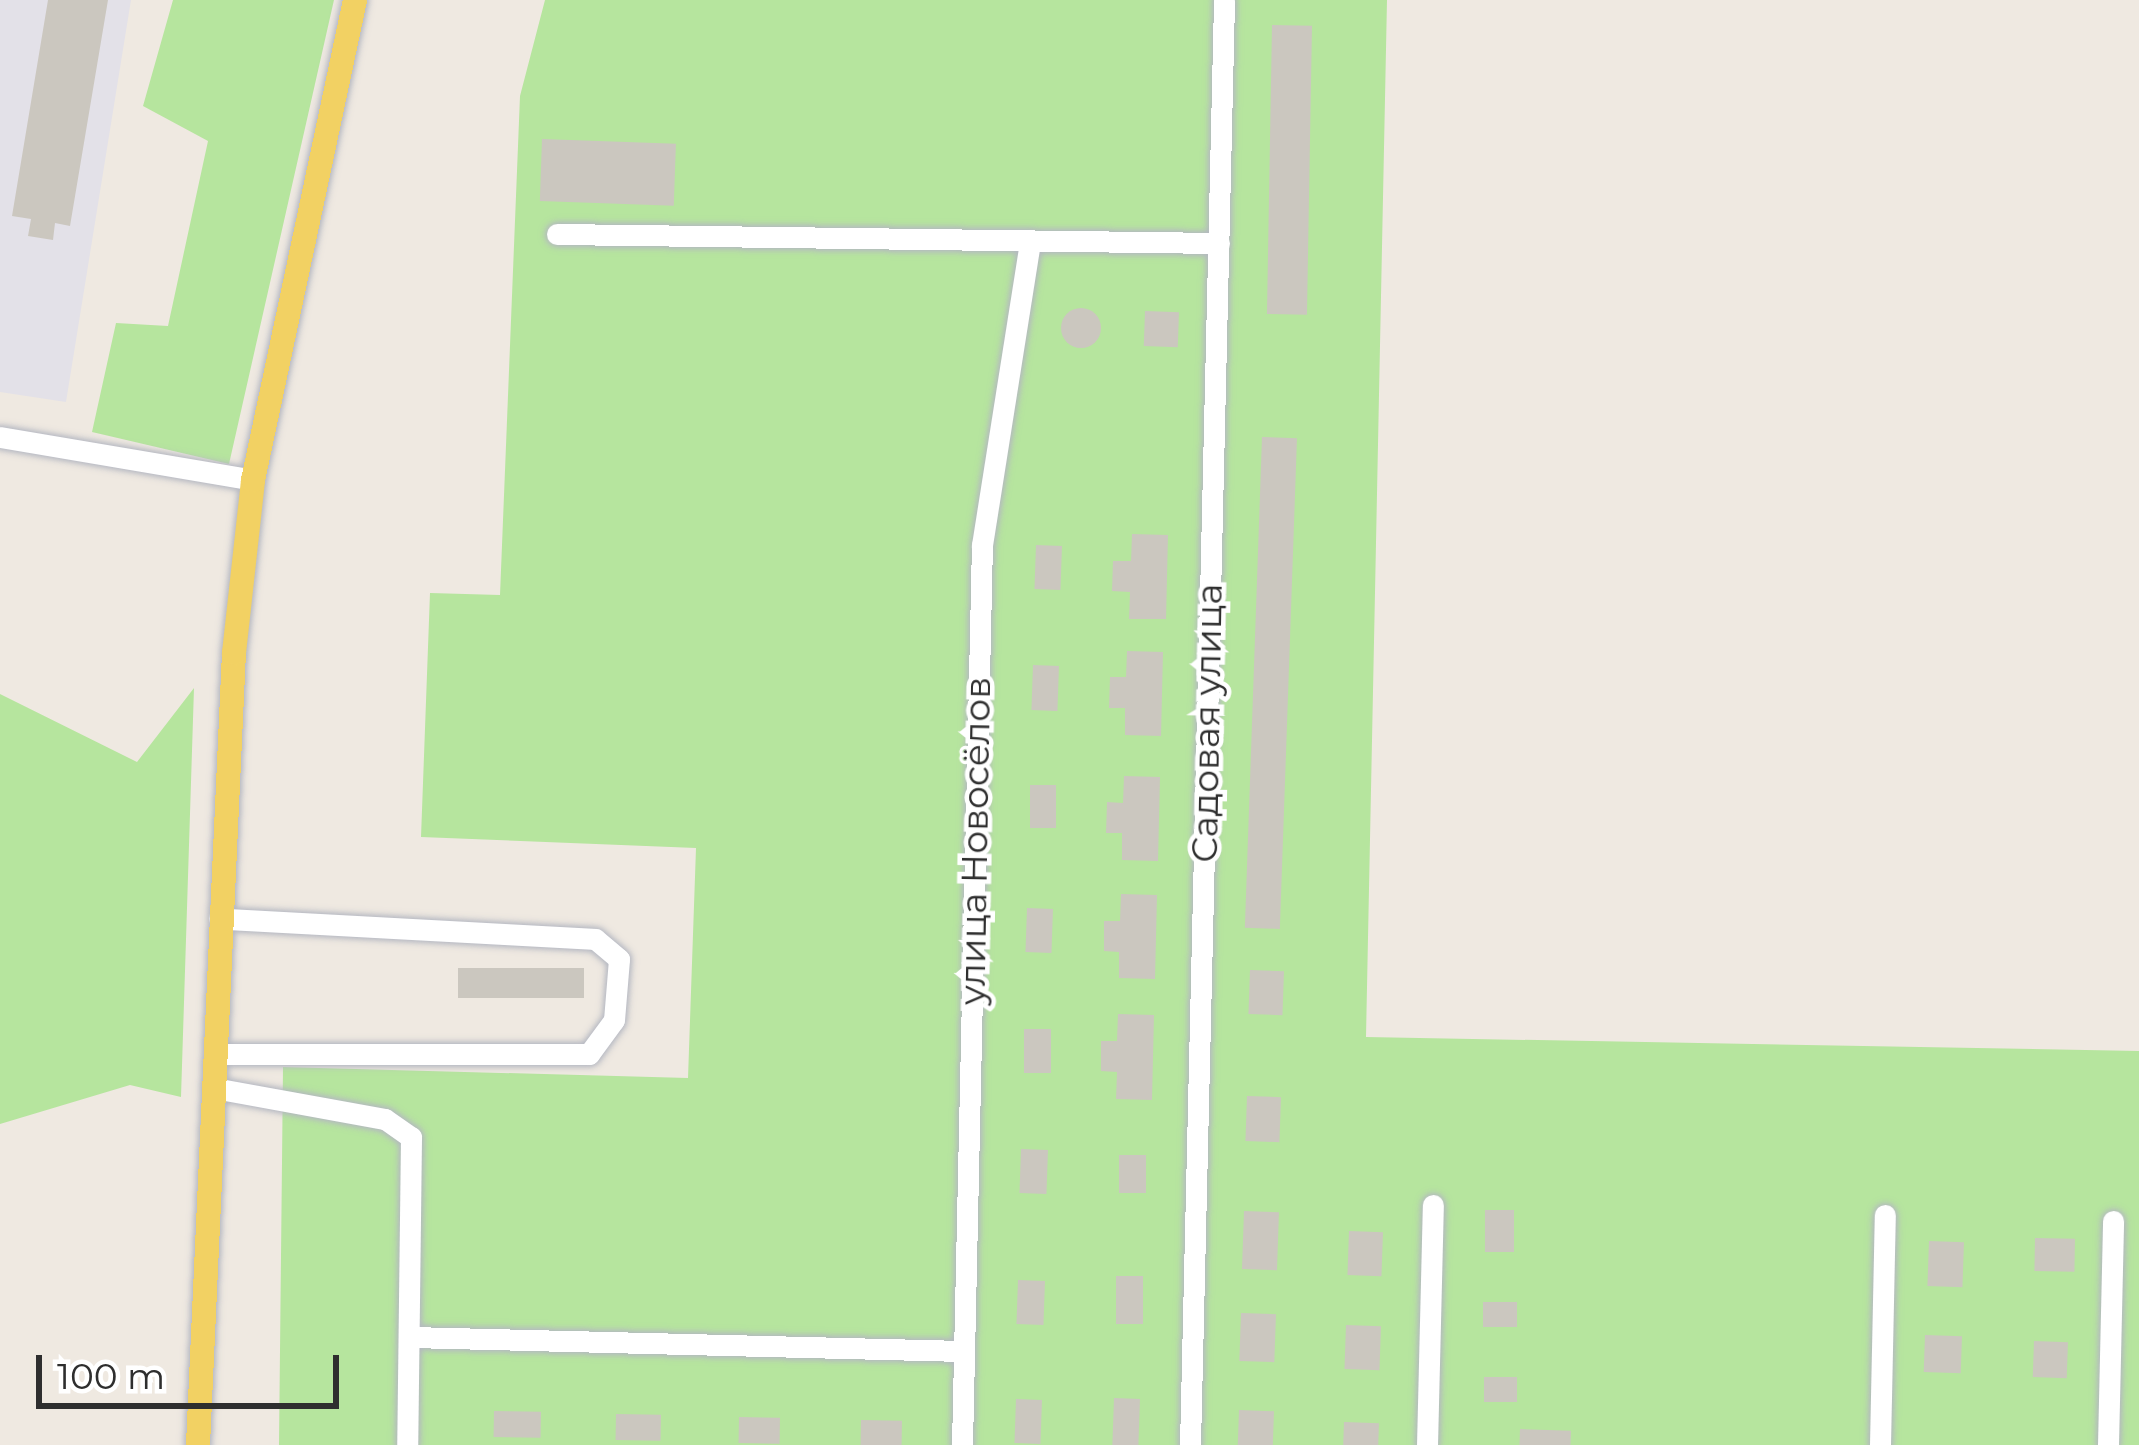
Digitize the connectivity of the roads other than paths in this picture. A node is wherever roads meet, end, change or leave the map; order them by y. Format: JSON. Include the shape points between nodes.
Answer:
{"nodes":[{"id":1,"x":355,"y":0,"type":"edge"},
{"id":2,"x":1225,"y":0,"type":"edge"},
{"id":3,"x":557,"y":234,"type":"dead end"},
{"id":4,"x":1030,"y":241,"type":"junction"},
{"id":5,"x":1219,"y":244,"type":"junction"},
{"id":6,"x":0,"y":437,"type":"edge"},
{"id":7,"x":253,"y":480,"type":"junction"},
{"id":8,"x":220,"y":919,"type":"junction"},
{"id":9,"x":215,"y":1054,"type":"junction"},
{"id":10,"x":214,"y":1088,"type":"junction"},
{"id":11,"x":1433,"y":1204,"type":"dead end"},
{"id":12,"x":1885,"y":1215,"type":"dead end"},
{"id":13,"x":2113,"y":1221,"type":"dead end"},
{"id":14,"x":410,"y":1336,"type":"junction"},
{"id":15,"x":964,"y":1351,"type":"junction"},
{"id":16,"x":198,"y":1445,"type":"edge"},
{"id":17,"x":407,"y":1445,"type":"edge"},
{"id":18,"x":962,"y":1445,"type":"edge"},
{"id":19,"x":1190,"y":1445,"type":"edge"},
{"id":20,"x":1427,"y":1445,"type":"edge"},
{"id":21,"x":1880,"y":1445,"type":"edge"},
{"id":22,"x":2108,"y":1445,"type":"edge"}],
"edges":[{"from":1,"to":7,"type":"main road"},
{"from":2,"to":5,"type":"street","name":"Садовая улица"},
{"from":3,"to":4,"type":"street"},
{"from":4,"to":5,"type":"street"},
{"from":4,"to":15,"type":"street","name":"улица Новосёлов","via":[[982,545]]},
{"from":5,"to":19,"type":"street","name":"Садовая улица"},
{"from":6,"to":7,"type":"street"},
{"from":7,"to":8,"type":"main road"},
{"from":8,"to":9,"type":"main road"},
{"from":8,"to":9,"type":"street","via":[[595,939],[619,959],[614,1020],[589,1054]]},
{"from":9,"to":10,"type":"main road"},
{"from":10,"to":14,"type":"street","via":[[404,1128],[414,1147]]},
{"from":10,"to":16,"type":"main road"},
{"from":11,"to":20,"type":"street"},
{"from":12,"to":21,"type":"street"},
{"from":13,"to":22,"type":"street"},
{"from":14,"to":15,"type":"street"},
{"from":14,"to":17,"type":"street"},
{"from":15,"to":18,"type":"street","name":"улица Новосёлов"}]}
